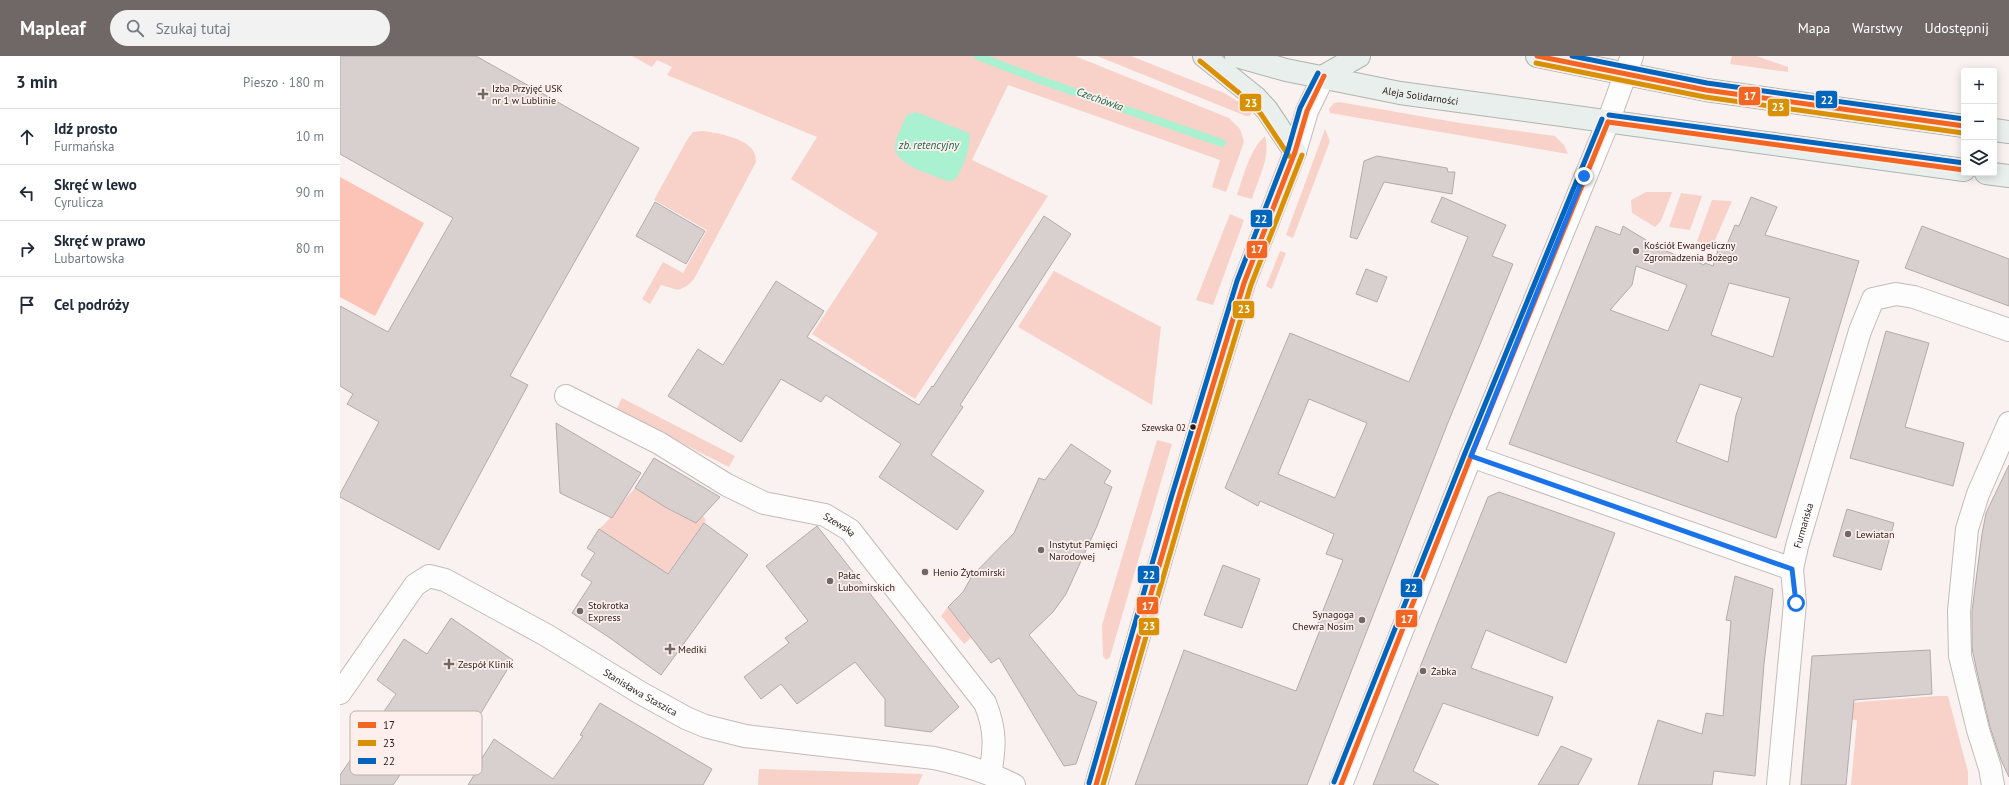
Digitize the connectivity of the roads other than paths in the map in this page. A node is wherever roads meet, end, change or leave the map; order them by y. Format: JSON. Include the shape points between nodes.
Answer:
{"nodes":[{"id":1,"x":1204,"y":56,"type":"edge"},
{"id":2,"x":1236,"y":56,"type":"edge"},
{"id":3,"x":1359,"y":56,"type":"edge"},
{"id":4,"x":1537,"y":56,"type":"edge"},
{"id":5,"x":1629,"y":65,"type":"edge"},
{"id":6,"x":1324,"y":76,"type":"junction"},
{"id":7,"x":1608,"y":122,"type":"junction"},
{"id":8,"x":1961,"y":126,"type":"edge"},
{"id":9,"x":1997,"y":130,"type":"edge"},
{"id":10,"x":2009,"y":132,"type":"edge"},
{"id":11,"x":1294,"y":152,"type":"junction"},
{"id":12,"x":1961,"y":170,"type":"edge"},
{"id":13,"x":1997,"y":174,"type":"edge"},
{"id":14,"x":2009,"y":176,"type":"edge"},
{"id":15,"x":2009,"y":330,"type":"edge"},
{"id":16,"x":566,"y":396,"type":"dead end"},
{"id":17,"x":2009,"y":423,"type":"edge"},
{"id":18,"x":1471,"y":456,"type":"junction"},
{"id":19,"x":1792,"y":569,"type":"junction"},
{"id":20,"x":340,"y":693,"type":"edge"},
{"id":21,"x":990,"y":774,"type":"junction"},
{"id":22,"x":1014,"y":785,"type":"edge"},
{"id":23,"x":1096,"y":785,"type":"edge"},
{"id":24,"x":1341,"y":785,"type":"edge"},
{"id":25,"x":1778,"y":785,"type":"edge"},
{"id":26,"x":1993,"y":785,"type":"edge"}],
"edges":[{"from":1,"to":11,"type":"main road","via":[[1267,110]]},
{"from":2,"to":6,"type":"main road","name":"Aleja Solidarności","via":[[1286,70]]},
{"from":3,"to":6,"type":"main road"},
{"from":4,"to":5,"type":"main road"},
{"from":5,"to":7,"type":"street"},
{"from":5,"to":8,"type":"main road","via":[[1706,90]]},
{"from":6,"to":7,"type":"main road","name":"Aleja Solidarności","via":[[1400,93]]},
{"from":6,"to":11,"type":"street","via":[[1307,111]]},
{"from":7,"to":12,"type":"main road","name":"Aleja Solidarności"},
{"from":7,"to":18,"type":"street"},
{"from":9,"to":10,"type":"main road"},
{"from":11,"to":23,"type":"street","via":[[1244,283]]},
{"from":13,"to":14,"type":"main road"},
{"from":15,"to":19,"type":"street","name":"Furmańska","via":[[1914,297],[1896,294],[1872,299],[1860,331]]},
{"from":16,"to":21,"type":"street","name":"Szewska","via":[[658,443],[727,485],[764,503],[825,515],[850,530],[985,704],[994,733]]},
{"from":17,"to":26,"type":"street","via":[[1978,494],[1967,529],[1959,611],[1960,656]]},
{"from":18,"to":19,"type":"street"},
{"from":18,"to":24,"type":"street"},
{"from":19,"to":25,"type":"street","name":"Furmańska","via":[[1796,603]]},
{"from":20,"to":21,"type":"street","name":"Stanisława Staszica","via":[[415,586],[429,576],[445,580],[546,634],[639,692],[705,726],[745,736],[934,758],[963,764]]},
{"from":21,"to":22,"type":"street","name":"Stanisława Staszica"}]}
